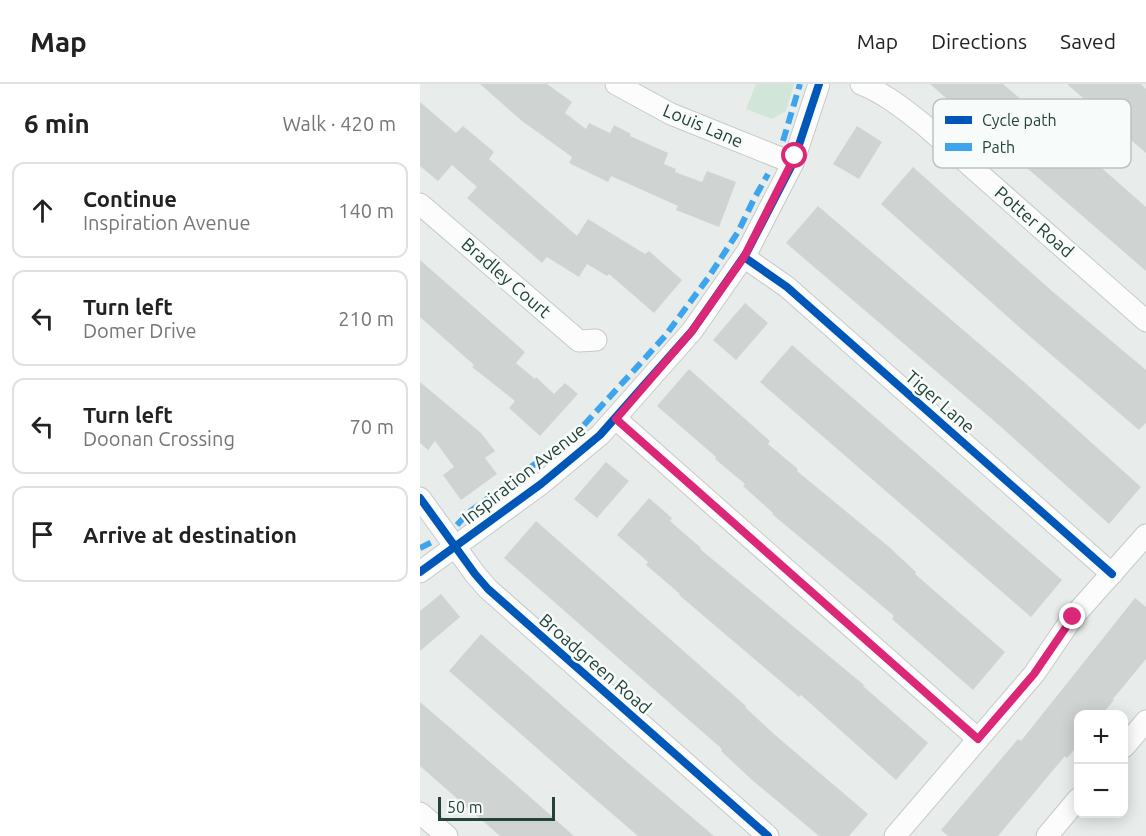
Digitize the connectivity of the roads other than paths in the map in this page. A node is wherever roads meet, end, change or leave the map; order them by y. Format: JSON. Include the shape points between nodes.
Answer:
{"nodes":[{"id":1,"x":616,"y":84,"type":"edge"},
{"id":2,"x":819,"y":84,"type":"edge"},
{"id":3,"x":861,"y":84,"type":"edge"},
{"id":4,"x":933,"y":133,"type":"edge"},
{"id":5,"x":793,"y":163,"type":"junction"},
{"id":6,"x":973,"y":168,"type":"edge"},
{"id":7,"x":420,"y":204,"type":"edge"},
{"id":8,"x":744,"y":257,"type":"junction"},
{"id":9,"x":1146,"y":321,"type":"edge"},
{"id":10,"x":596,"y":340,"type":"dead end"},
{"id":11,"x":616,"y":419,"type":"junction"},
{"id":12,"x":420,"y":498,"type":"edge"},
{"id":13,"x":1146,"y":535,"type":"edge"},
{"id":14,"x":455,"y":546,"type":"junction"},
{"id":15,"x":420,"y":572,"type":"edge"},
{"id":16,"x":1113,"y":574,"type":"junction"},
{"id":17,"x":1146,"y":721,"type":"edge"},
{"id":18,"x":978,"y":739,"type":"junction"},
{"id":19,"x":1128,"y":742,"type":"edge"},
{"id":20,"x":1074,"y":804,"type":"edge"},
{"id":21,"x":420,"y":813,"type":"edge"},
{"id":22,"x":447,"y":836,"type":"edge"},
{"id":23,"x":768,"y":836,"type":"edge"},
{"id":24,"x":895,"y":836,"type":"edge"},
{"id":25,"x":1047,"y":836,"type":"edge"}],
"edges":[{"from":1,"to":5,"type":"street","name":"Louis Lane","via":[[671,114]]},
{"from":2,"to":5,"type":"street","name":"Inspiration Avenue"},
{"from":3,"to":4,"type":"street","name":"Potter Road","via":[[899,105]]},
{"from":5,"to":8,"type":"street","name":"Inspiration Avenue"},
{"from":6,"to":9,"type":"street","name":"Potter Road"},
{"from":7,"to":10,"type":"street","name":"Bradley Court","via":[[579,341]]},
{"from":8,"to":11,"type":"street","name":"Inspiration Avenue","via":[[692,331]]},
{"from":8,"to":16,"type":"street","name":"Tiger Lane","via":[[787,287]]},
{"from":11,"to":14,"type":"street","name":"Inspiration Avenue","via":[[541,484]]},
{"from":11,"to":18,"type":"street"},
{"from":12,"to":14,"type":"street","name":"Broadgreen Road"},
{"from":13,"to":16,"type":"street"},
{"from":14,"to":15,"type":"street","name":"Inspiration Avenue"},
{"from":14,"to":23,"type":"street","name":"Broadgreen Road","via":[[495,596]]},
{"from":16,"to":18,"type":"street","via":[[1073,617],[1034,674]]},
{"from":17,"to":19,"type":"street"},
{"from":18,"to":24,"type":"street"},
{"from":20,"to":25,"type":"street"},
{"from":21,"to":22,"type":"street"}]}
